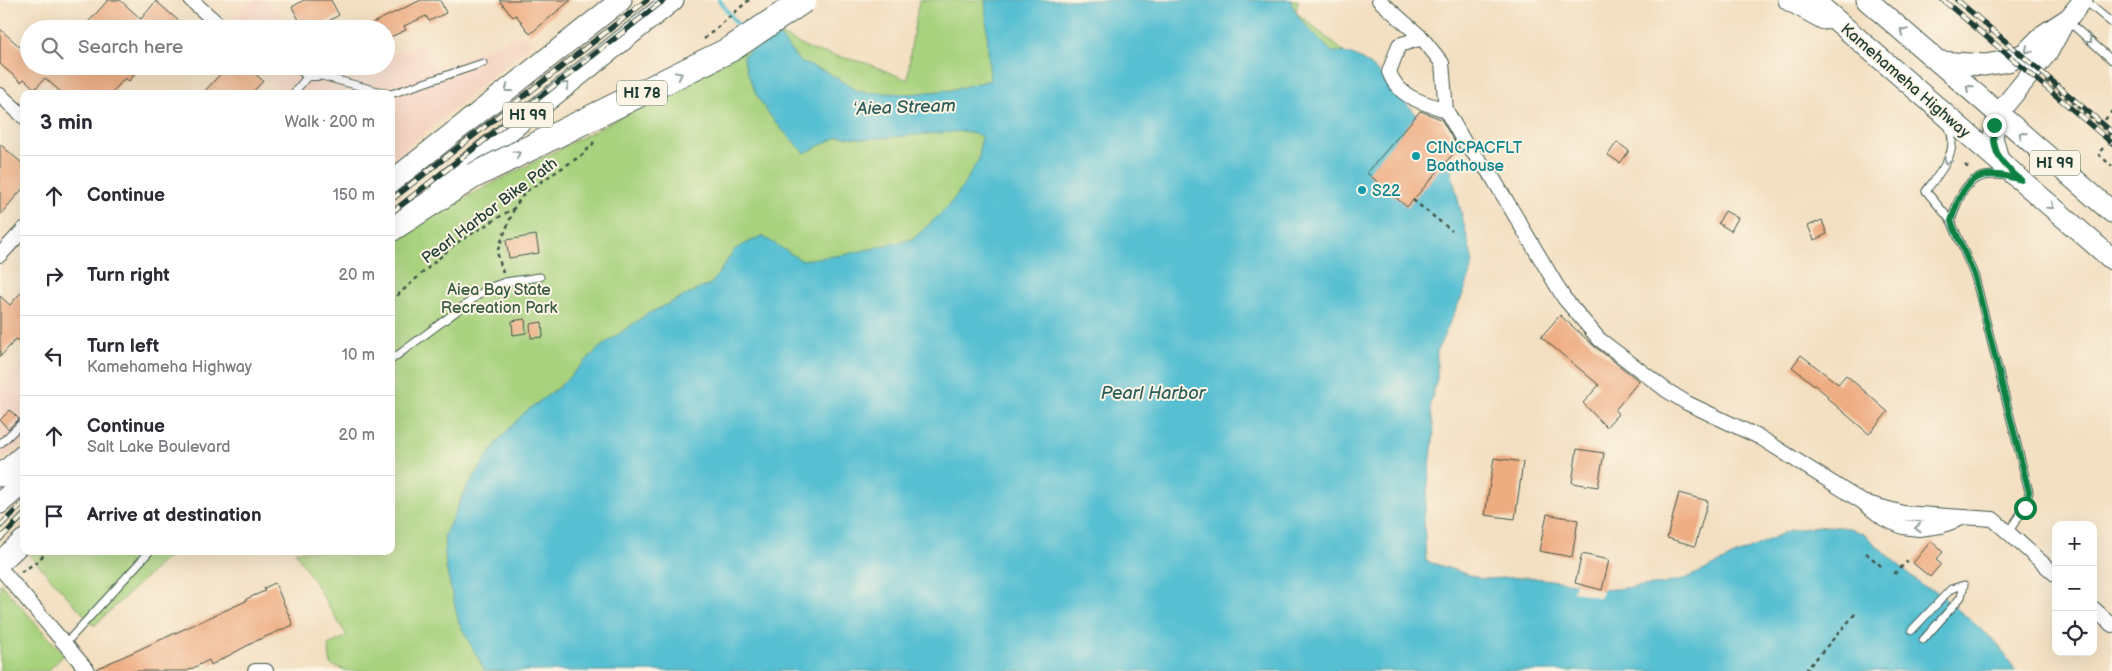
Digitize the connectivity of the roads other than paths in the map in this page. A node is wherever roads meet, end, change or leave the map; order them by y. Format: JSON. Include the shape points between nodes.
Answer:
{"nodes":[{"id":1,"x":191,"y":0,"type":"edge"},
{"id":2,"x":621,"y":0,"type":"edge"},
{"id":3,"x":673,"y":0,"type":"edge"},
{"id":4,"x":804,"y":0,"type":"edge"},
{"id":5,"x":1379,"y":0,"type":"edge"},
{"id":6,"x":1789,"y":0,"type":"edge"},
{"id":7,"x":1813,"y":0,"type":"edge"},
{"id":8,"x":1867,"y":0,"type":"edge"},
{"id":9,"x":2084,"y":0,"type":"edge"},
{"id":10,"x":214,"y":20,"type":"edge"},
{"id":11,"x":2067,"y":20,"type":"junction"},
{"id":12,"x":2112,"y":24,"type":"edge"},
{"id":13,"x":1422,"y":38,"type":"junction"},
{"id":14,"x":1862,"y":40,"type":"junction"},
{"id":15,"x":2112,"y":60,"type":"edge"},
{"id":16,"x":1939,"y":62,"type":"junction"},
{"id":17,"x":483,"y":63,"type":"dead end"},
{"id":18,"x":307,"y":77,"type":"joint"},
{"id":19,"x":296,"y":90,"type":"edge"},
{"id":20,"x":375,"y":90,"type":"edge"},
{"id":21,"x":395,"y":92,"type":"edge"},
{"id":22,"x":0,"y":96,"type":"edge"},
{"id":23,"x":1932,"y":102,"type":"junction"},
{"id":24,"x":1446,"y":110,"type":"junction"},
{"id":25,"x":20,"y":114,"type":"edge"},
{"id":26,"x":1998,"y":114,"type":"junction"},
{"id":27,"x":2000,"y":163,"type":"junction"},
{"id":28,"x":395,"y":179,"type":"edge"},
{"id":29,"x":2021,"y":180,"type":"junction"},
{"id":30,"x":2112,"y":212,"type":"edge"},
{"id":31,"x":1951,"y":221,"type":"junction"},
{"id":32,"x":395,"y":224,"type":"edge"},
{"id":33,"x":395,"y":225,"type":"edge"},
{"id":34,"x":20,"y":233,"type":"edge"},
{"id":35,"x":0,"y":255,"type":"edge"},
{"id":36,"x":2111,"y":257,"type":"edge"},
{"id":37,"x":540,"y":277,"type":"dead end"},
{"id":38,"x":395,"y":357,"type":"edge"},
{"id":39,"x":20,"y":426,"type":"edge"},
{"id":40,"x":0,"y":444,"type":"edge"},
{"id":41,"x":20,"y":458,"type":"edge"},
{"id":42,"x":0,"y":476,"type":"edge"},
{"id":43,"x":20,"y":486,"type":"edge"},
{"id":44,"x":0,"y":503,"type":"edge"},
{"id":45,"x":2009,"y":531,"type":"junction"},
{"id":46,"x":20,"y":544,"type":"edge"},
{"id":47,"x":146,"y":555,"type":"edge"},
{"id":48,"x":0,"y":562,"type":"edge"},
{"id":49,"x":0,"y":568,"type":"edge"},
{"id":50,"x":2052,"y":571,"type":"edge"},
{"id":51,"x":2096,"y":611,"type":"edge"},
{"id":52,"x":2112,"y":625,"type":"edge"},
{"id":53,"x":1912,"y":630,"type":"dead end"},
{"id":54,"x":1923,"y":640,"type":"dead end"},
{"id":55,"x":65,"y":644,"type":"junction"},
{"id":56,"x":85,"y":669,"type":"edge"},
{"id":57,"x":255,"y":671,"type":"edge"},
{"id":58,"x":266,"y":671,"type":"edge"}],
"edges":[{"from":1,"to":10,"type":"street"},
{"from":2,"to":28,"type":"main road","number":"HI 99","one_way":true},
{"from":32,"to":3,"type":"main road","number":"HI 99","one_way":true},
{"from":33,"to":4,"type":"highway","number":"HI 78","one_way":true,"bridge":true,"via":[[473,176],[731,49]]},
{"from":5,"to":13,"type":"street"},
{"from":6,"to":14,"type":"main road"},
{"from":7,"to":14,"type":"main road","name":"Kamehameha Highway","number":"HI 99"},
{"from":16,"to":8,"type":"main road","number":"HI 99","one_way":true},
{"from":9,"to":11,"type":"main road"},
{"from":9,"to":12,"type":"lane"},
{"from":11,"to":15,"type":"lane","one_way":true},
{"from":11,"to":16,"type":"main road","one_way":true,"via":[[2013,60],[1985,65]]},
{"from":11,"to":26,"type":"main road","via":[[2049,51]]},
{"from":13,"to":24,"type":"street","via":[[1442,63]]},
{"from":13,"to":24,"type":"street","via":[[1399,45],[1389,72],[1394,86],[1416,101]]},
{"from":14,"to":23,"type":"main road","name":"Kamehameha Highway","number":"HI 99"},
{"from":26,"to":16,"type":"main road","number":"HI 99","one_way":true},
{"from":17,"to":21,"type":"lane"},
{"from":18,"to":19,"type":"lane"},
{"from":18,"to":20,"type":"lane","via":[[322,76]]},
{"from":22,"to":25,"type":"street"},
{"from":23,"to":27,"type":"main road","name":"Kamehameha Highway","number":"HI 99"},
{"from":23,"to":31,"type":"lane","one_way":true,"via":[[1946,119],[1953,142],[1949,158],[1926,191]]},
{"from":24,"to":45,"type":"street","via":[[1463,140],[1491,175],[1564,298],[1599,339],[1654,382],[1687,403],[1761,438],[1861,501],[1903,514],[1993,519]]},
{"from":26,"to":27,"type":"main road","via":[[1993,137]]},
{"from":30,"to":26,"type":"main road","number":"HI 99","one_way":true},
{"from":27,"to":29,"type":"main road","name":"Kamehameha Highway","number":"HI 99"},
{"from":29,"to":31,"type":"lane","via":[[1995,175],[1975,179],[1960,194]]},
{"from":29,"to":36,"type":"main road","name":"Kamehameha Highway","number":"HI 99","one_way":true},
{"from":31,"to":45,"type":"lane","via":[[1975,277],[2029,492],[2025,508]]},
{"from":34,"to":35,"type":"street"},
{"from":37,"to":38,"type":"lane","via":[[488,288]]},
{"from":39,"to":40,"type":"lane"},
{"from":41,"to":42,"type":"main road"},
{"from":43,"to":44,"type":"main road"},
{"from":45,"to":50,"type":"street"},
{"from":46,"to":48,"type":"main road"},
{"from":47,"to":55,"type":"lane"},
{"from":49,"to":55,"type":"street"},
{"from":51,"to":52,"type":"street"},
{"from":53,"to":54,"type":"lane","via":[[1951,589],[1964,585],[1961,598]]},
{"from":55,"to":56,"type":"street"},
{"from":57,"to":58,"type":"street"}]}
